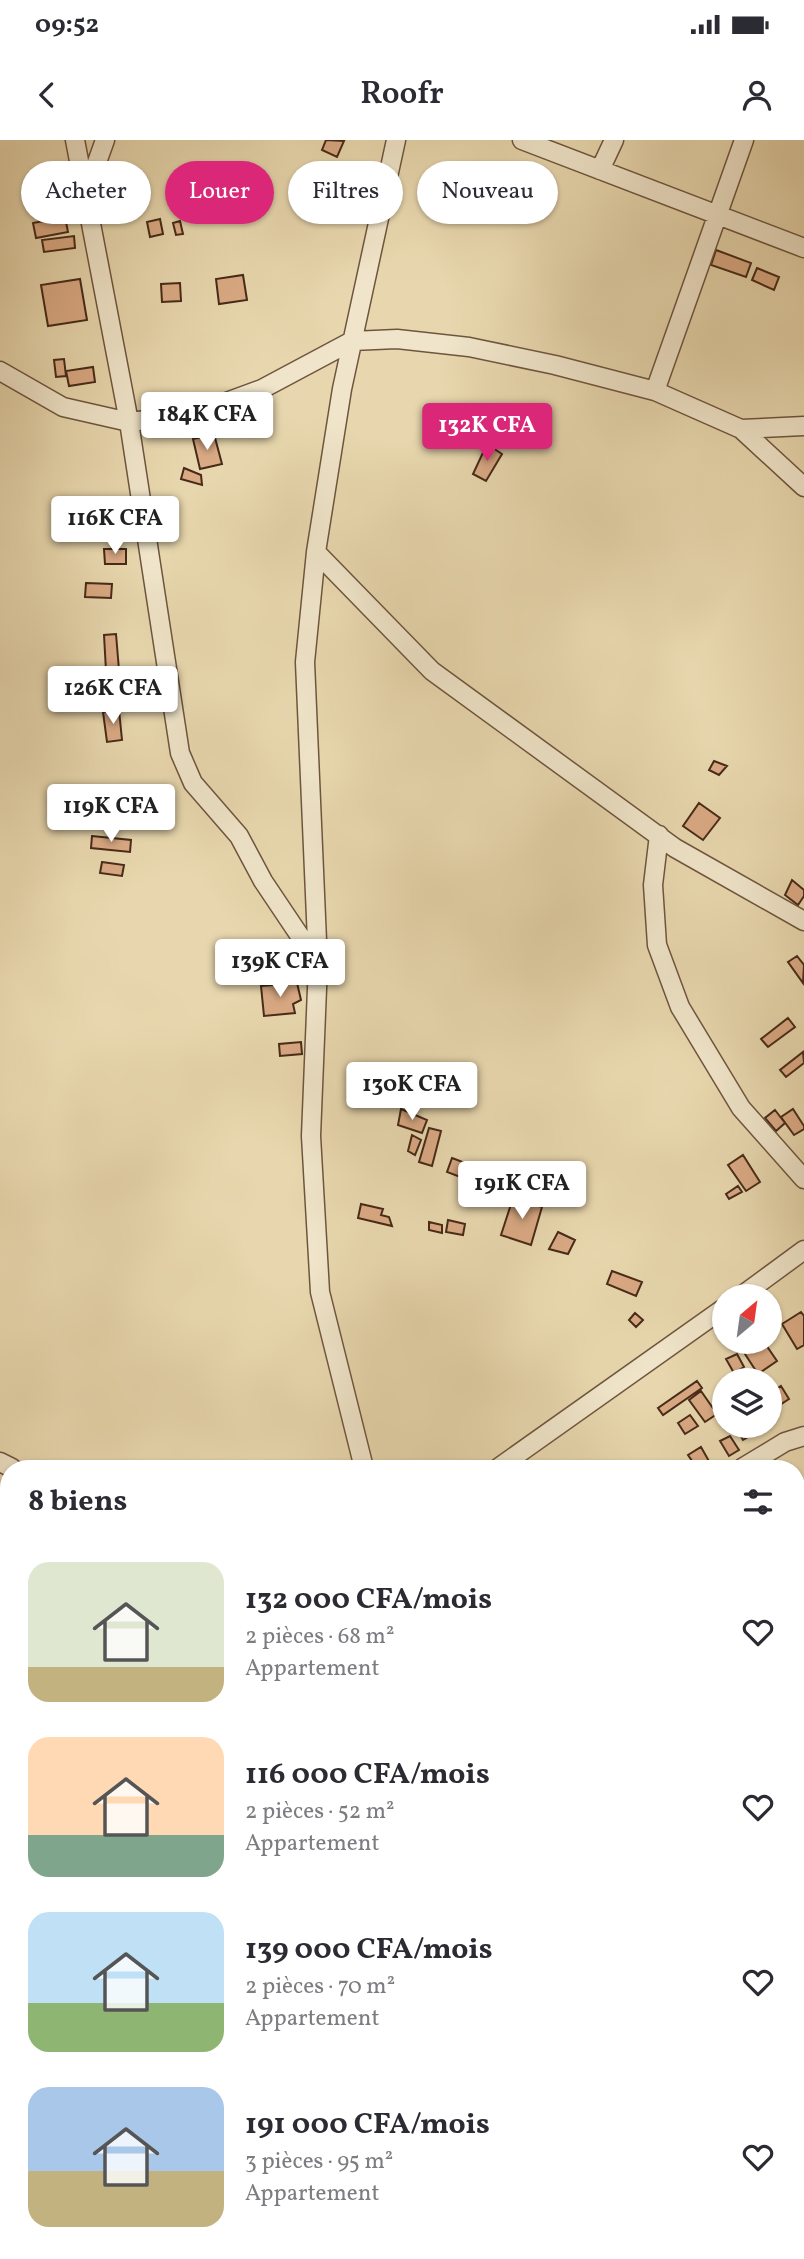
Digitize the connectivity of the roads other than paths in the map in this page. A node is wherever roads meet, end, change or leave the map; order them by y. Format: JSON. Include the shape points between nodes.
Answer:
{"nodes":[{"id":1,"x":75,"y":140,"type":"edge"},
{"id":2,"x":105,"y":140,"type":"edge"},
{"id":3,"x":396,"y":140,"type":"edge"},
{"id":4,"x":522,"y":140,"type":"edge"},
{"id":5,"x":614,"y":140,"type":"edge"},
{"id":6,"x":744,"y":140,"type":"edge"},
{"id":7,"x":79,"y":161,"type":"edge"},
{"id":8,"x":97,"y":161,"type":"edge"},
{"id":9,"x":600,"y":170,"type":"junction"},
{"id":10,"x":719,"y":214,"type":"junction"},
{"id":11,"x":91,"y":224,"type":"edge"},
{"id":12,"x":804,"y":248,"type":"edge"},
{"id":13,"x":352,"y":341,"type":"junction"},
{"id":14,"x":0,"y":371,"type":"edge"},
{"id":15,"x":655,"y":391,"type":"junction"},
{"id":16,"x":129,"y":422,"type":"junction"},
{"id":17,"x":804,"y":426,"type":"edge"},
{"id":18,"x":741,"y":429,"type":"junction"},
{"id":19,"x":804,"y":487,"type":"edge"},
{"id":20,"x":316,"y":552,"type":"junction"},
{"id":21,"x":659,"y":835,"type":"junction"},
{"id":22,"x":804,"y":921,"type":"edge"},
{"id":23,"x":318,"y":964,"type":"junction"},
{"id":24,"x":804,"y":1179,"type":"edge"},
{"id":25,"x":804,"y":1250,"type":"edge"},
{"id":26,"x":758,"y":1284,"type":"edge"},
{"id":27,"x":712,"y":1316,"type":"edge"},
{"id":28,"x":804,"y":1427,"type":"edge"},
{"id":29,"x":804,"y":1436,"type":"edge"},
{"id":30,"x":785,"y":1442,"type":"junction"},
{"id":31,"x":362,"y":1460,"type":"edge"},
{"id":32,"x":509,"y":1460,"type":"edge"},
{"id":33,"x":769,"y":1460,"type":"edge"}],
"edges":[{"from":1,"to":7,"type":"street"},
{"from":2,"to":8,"type":"street"},
{"from":3,"to":13,"type":"street"},
{"from":4,"to":9,"type":"street"},
{"from":5,"to":9,"type":"street"},
{"from":6,"to":10,"type":"street"},
{"from":9,"to":10,"type":"street"},
{"from":10,"to":12,"type":"street"},
{"from":10,"to":15,"type":"street"},
{"from":11,"to":16,"type":"street"},
{"from":13,"to":15,"type":"street","via":[[397,339],[468,347]]},
{"from":13,"to":16,"type":"street","via":[[262,389],[191,415]]},
{"from":13,"to":20,"type":"street"},
{"from":14,"to":16,"type":"street","via":[[63,407]]},
{"from":15,"to":18,"type":"street"},
{"from":16,"to":23,"type":"street","via":[[180,753],[193,783],[239,836]]},
{"from":17,"to":18,"type":"street"},
{"from":18,"to":19,"type":"street"},
{"from":20,"to":21,"type":"street","via":[[432,671]]},
{"from":20,"to":23,"type":"street","via":[[305,662]]},
{"from":21,"to":22,"type":"street"},
{"from":21,"to":24,"type":"street","via":[[653,885],[657,945],[680,1007],[741,1108]]},
{"from":23,"to":31,"type":"street","via":[[311,1136],[320,1292]]},
{"from":25,"to":26,"type":"street"},
{"from":27,"to":32,"type":"street"},
{"from":28,"to":30,"type":"street"},
{"from":29,"to":30,"type":"street"},
{"from":30,"to":33,"type":"street"}]}
